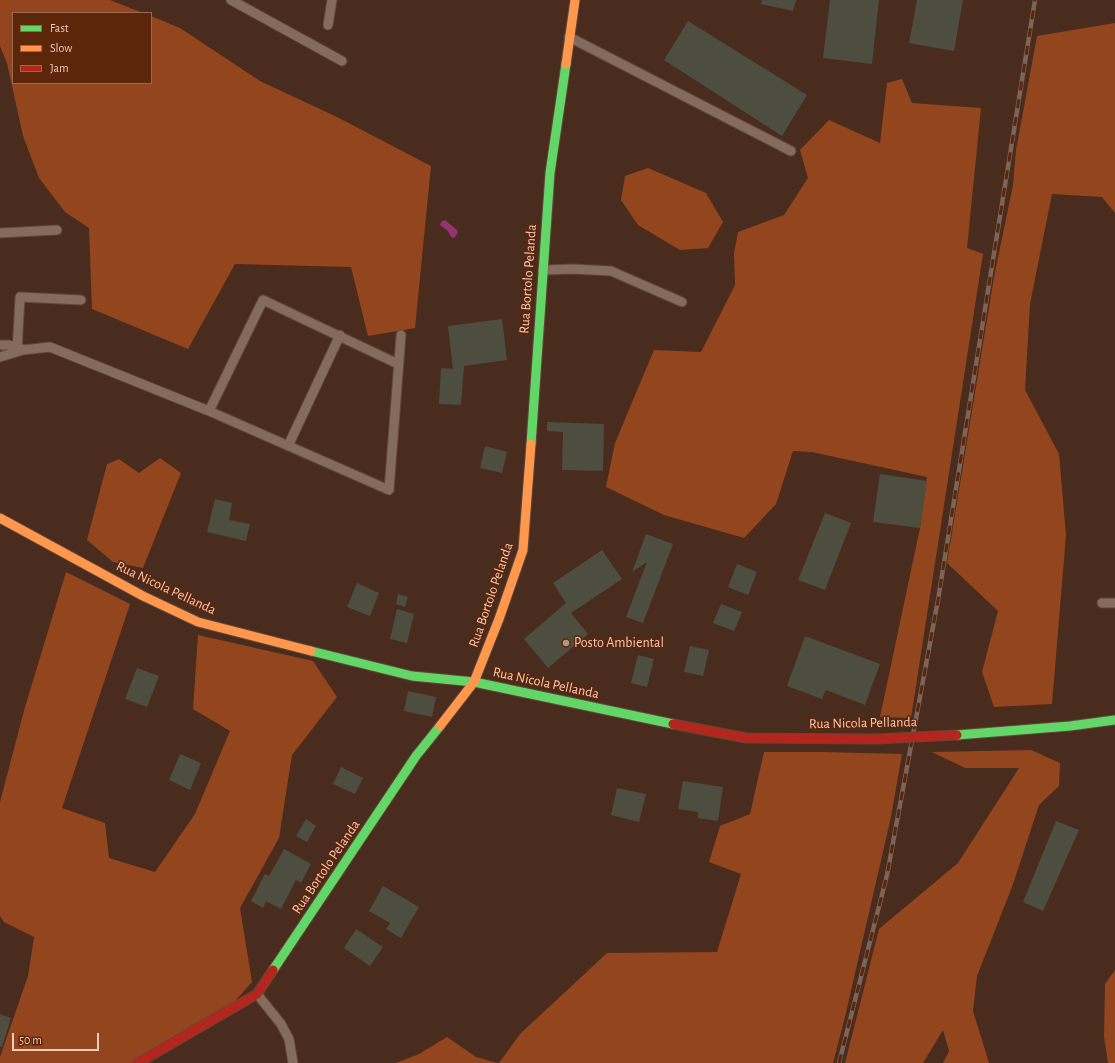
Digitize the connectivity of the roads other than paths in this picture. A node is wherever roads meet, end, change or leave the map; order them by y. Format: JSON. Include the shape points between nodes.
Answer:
{"nodes":[{"id":1,"x":231,"y":0,"type":"edge"},
{"id":2,"x":332,"y":0,"type":"edge"},
{"id":3,"x":575,"y":0,"type":"edge"},
{"id":4,"x":328,"y":25,"type":"dead end"},
{"id":5,"x":570,"y":37,"type":"junction"},
{"id":6,"x":342,"y":61,"type":"dead end"},
{"id":7,"x":791,"y":151,"type":"dead end"},
{"id":8,"x":57,"y":230,"type":"dead end"},
{"id":9,"x":0,"y":233,"type":"edge"},
{"id":10,"x":543,"y":270,"type":"junction"},
{"id":11,"x":81,"y":300,"type":"dead end"},
{"id":12,"x":682,"y":302,"type":"dead end"},
{"id":13,"x":340,"y":335,"type":"junction"},
{"id":14,"x":401,"y":335,"type":"dead end"},
{"id":15,"x":0,"y":345,"type":"edge"},
{"id":16,"x":19,"y":350,"type":"junction"},
{"id":17,"x":0,"y":357,"type":"edge"},
{"id":18,"x":398,"y":364,"type":"junction"},
{"id":19,"x":209,"y":411,"type":"junction"},
{"id":20,"x":288,"y":446,"type":"junction"},
{"id":21,"x":0,"y":518,"type":"edge"},
{"id":22,"x":1102,"y":603,"type":"dead end"},
{"id":23,"x":1115,"y":603,"type":"edge"},
{"id":24,"x":474,"y":682,"type":"junction"},
{"id":25,"x":1115,"y":720,"type":"edge"},
{"id":26,"x":257,"y":994,"type":"junction"},
{"id":27,"x":138,"y":1063,"type":"edge"},
{"id":28,"x":293,"y":1063,"type":"edge"}],
"edges":[{"from":1,"to":6,"type":"street"},
{"from":2,"to":4,"type":"street"},
{"from":3,"to":5,"type":"street","name":"Rua Bortolo Pelanda"},
{"from":5,"to":7,"type":"street"},
{"from":5,"to":10,"type":"street","name":"Rua Bortolo Pelanda","via":[[550,173]]},
{"from":8,"to":9,"type":"street"},
{"from":10,"to":12,"type":"street","via":[[610,272]]},
{"from":10,"to":24,"type":"street","name":"Rua Bortolo Pelanda","via":[[523,550]]},
{"from":11,"to":16,"type":"street","via":[[20,297]]},
{"from":13,"to":18,"type":"street"},
{"from":13,"to":19,"type":"street","via":[[263,300]]},
{"from":13,"to":20,"type":"street"},
{"from":14,"to":18,"type":"street"},
{"from":15,"to":16,"type":"street"},
{"from":16,"to":17,"type":"street"},
{"from":16,"to":19,"type":"street","via":[[50,347]]},
{"from":18,"to":20,"type":"street","via":[[389,490]]},
{"from":19,"to":20,"type":"street"},
{"from":21,"to":24,"type":"street","name":"Rua Nicola Pellanda","via":[[143,596],[198,622],[412,676]]},
{"from":22,"to":23,"type":"street"},
{"from":24,"to":25,"type":"street","name":"Rua Nicola Pellanda","bridge":true,"via":[[746,738],[957,735]]},
{"from":24,"to":26,"type":"street","name":"Rua Bortolo Pelanda","via":[[416,756]]},
{"from":26,"to":27,"type":"street","name":"Rua Bortolo Pelanda"},
{"from":26,"to":28,"type":"street","via":[[281,1024],[289,1039]]}]}
